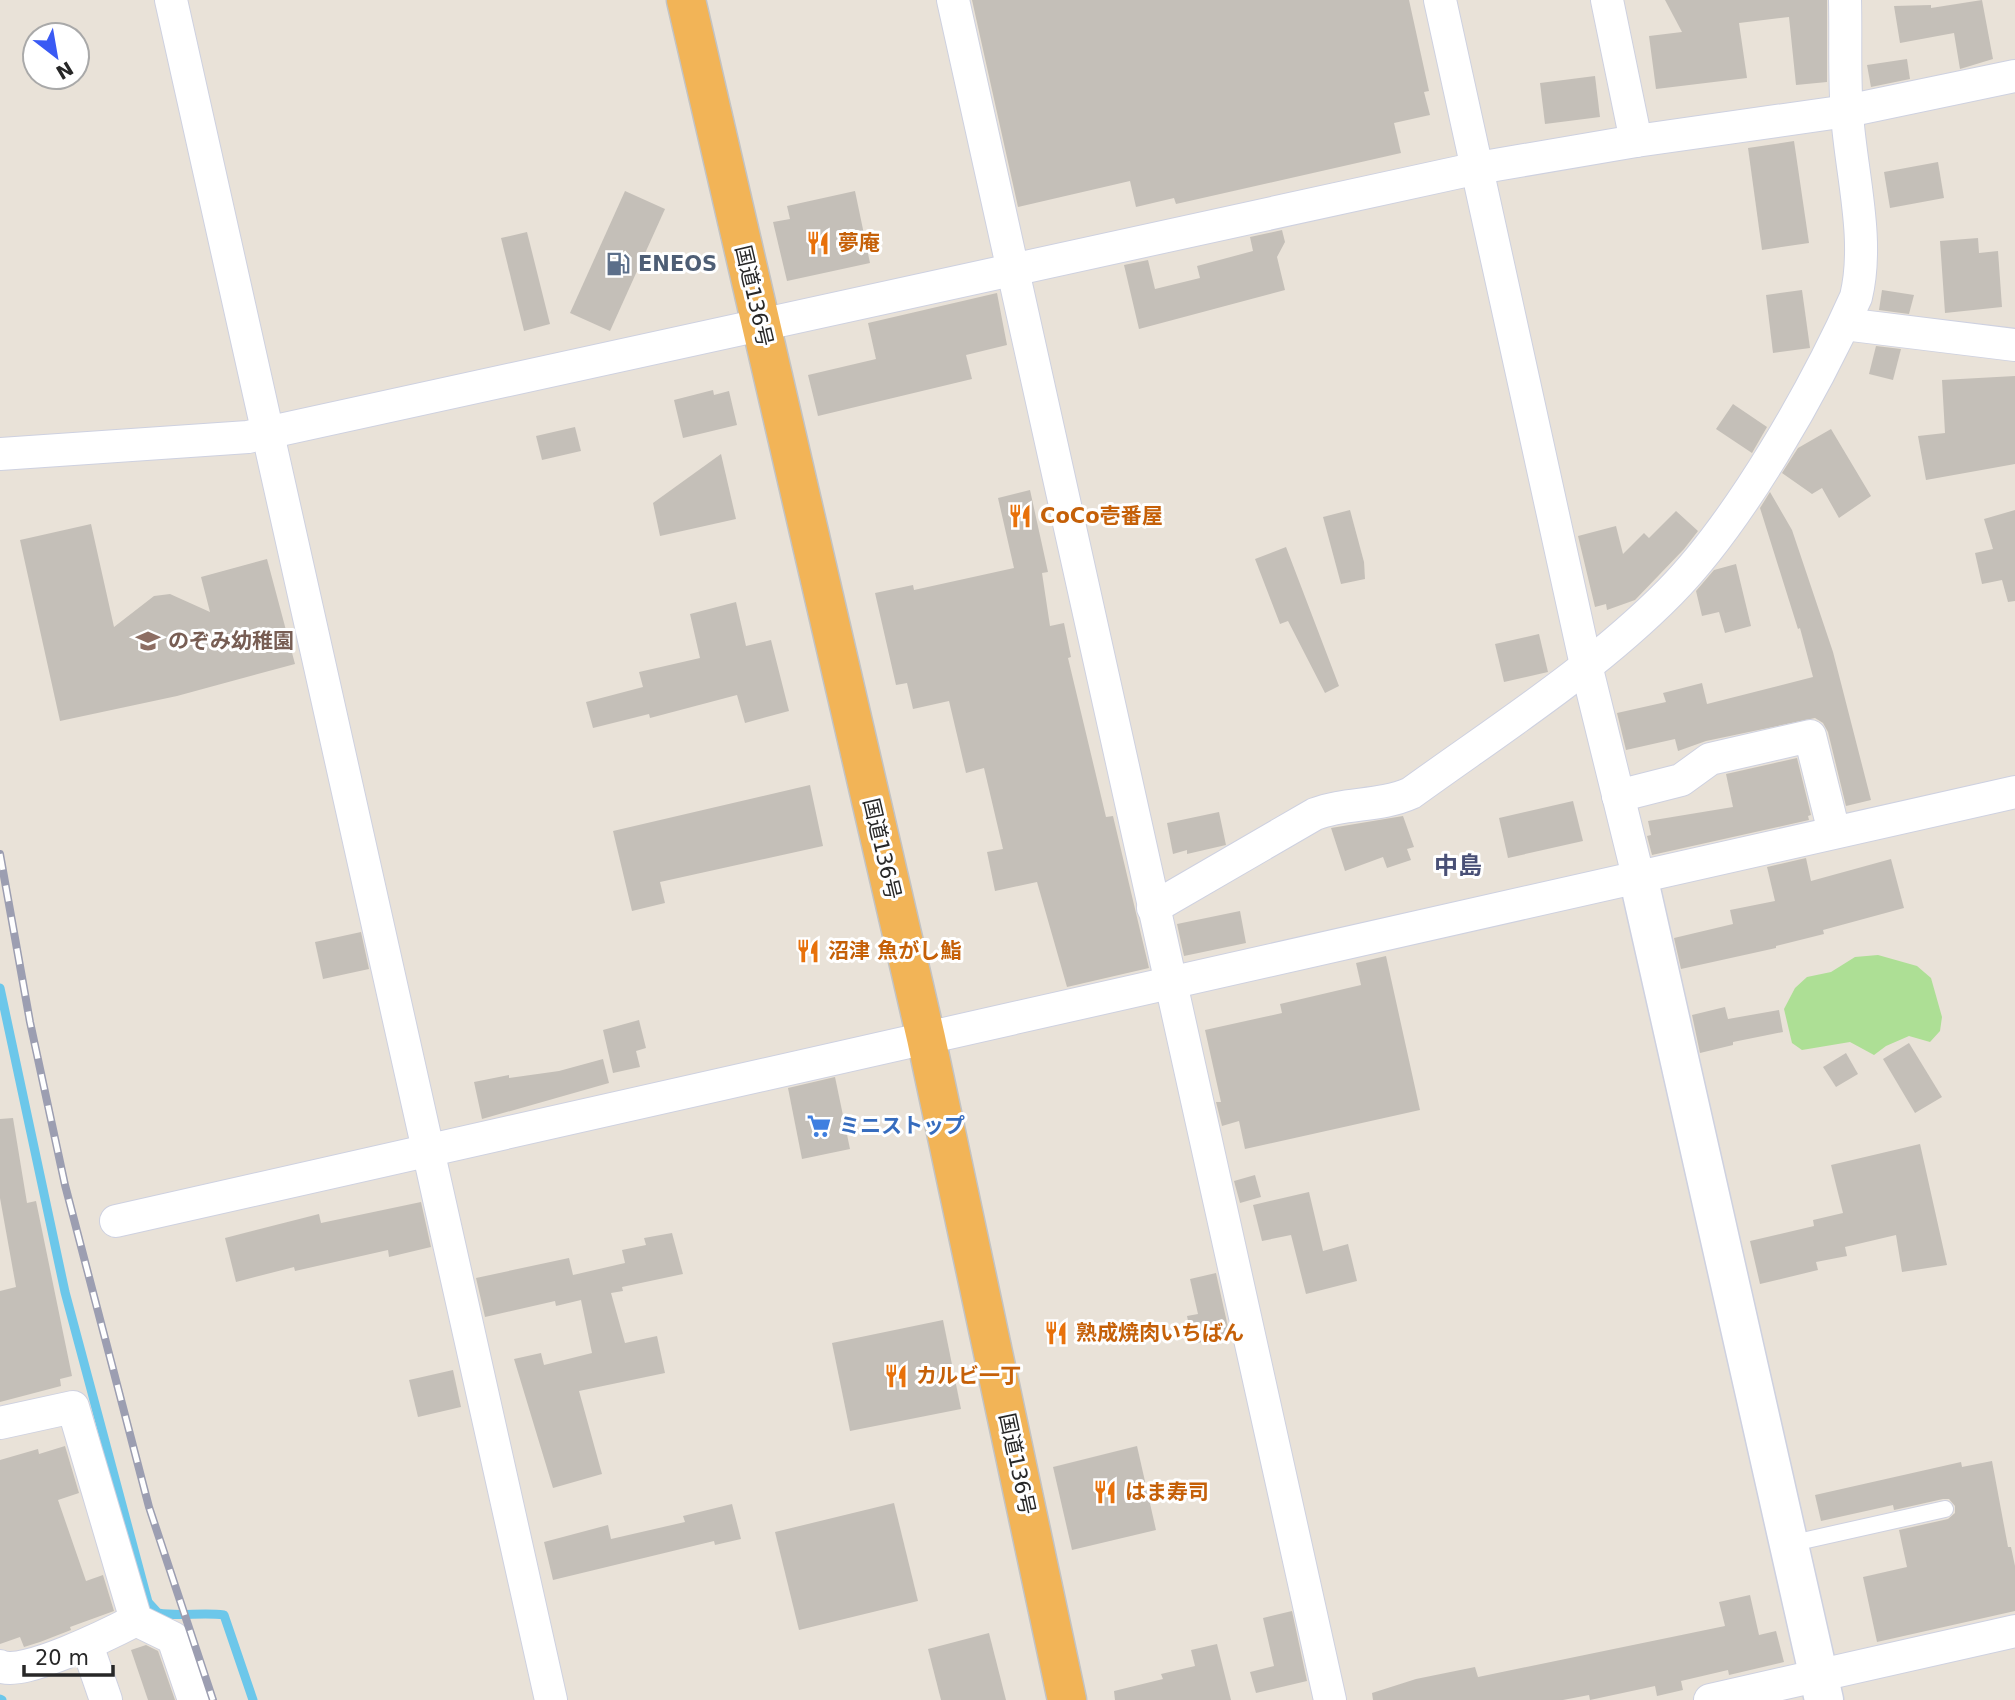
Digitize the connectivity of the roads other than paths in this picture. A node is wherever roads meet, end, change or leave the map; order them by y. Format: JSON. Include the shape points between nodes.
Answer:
{"nodes":[{"id":1,"x":171,"y":0,"type":"edge"},
{"id":2,"x":686,"y":0,"type":"edge"},
{"id":3,"x":953,"y":0,"type":"edge"},
{"id":4,"x":1440,"y":0,"type":"edge"},
{"id":5,"x":1607,"y":0,"type":"edge"},
{"id":6,"x":1845,"y":0,"type":"edge"},
{"id":7,"x":2015,"y":76,"type":"edge"},
{"id":8,"x":1847,"y":111,"type":"junction"},
{"id":9,"x":1636,"y":141,"type":"junction"},
{"id":10,"x":1478,"y":168,"type":"junction"},
{"id":11,"x":1012,"y":269,"type":"junction"},
{"id":12,"x":761,"y":323,"type":"junction"},
{"id":13,"x":1844,"y":324,"type":"junction"},
{"id":14,"x":2015,"y":345,"type":"edge"},
{"id":15,"x":266,"y":433,"type":"junction"},
{"id":16,"x":0,"y":454,"type":"edge"},
{"id":17,"x":1586,"y":665,"type":"junction"},
{"id":18,"x":2015,"y":792,"type":"edge"},
{"id":19,"x":1618,"y":796,"type":"junction"},
{"id":20,"x":1834,"y":832,"type":"junction"},
{"id":21,"x":1637,"y":876,"type":"junction"},
{"id":22,"x":1153,"y":908,"type":"junction"},
{"id":23,"x":1172,"y":983,"type":"junction"},
{"id":24,"x":926,"y":1038,"type":"junction"},
{"id":25,"x":428,"y":1150,"type":"junction"},
{"id":26,"x":116,"y":1222,"type":"dead end"},
{"id":27,"x":0,"y":1423,"type":"edge"},
{"id":28,"x":1945,"y":1509,"type":"dead end"},
{"id":29,"x":1788,"y":1544,"type":"junction"},
{"id":30,"x":136,"y":1620,"type":"junction"},
{"id":31,"x":2015,"y":1631,"type":"edge"},
{"id":32,"x":88,"y":1644,"type":"junction"},
{"id":33,"x":0,"y":1666,"type":"edge"},
{"id":34,"x":1821,"y":1688,"type":"edge"},
{"id":35,"x":106,"y":1700,"type":"edge"},
{"id":36,"x":194,"y":1700,"type":"edge"},
{"id":37,"x":551,"y":1700,"type":"edge"},
{"id":38,"x":1067,"y":1700,"type":"edge"},
{"id":39,"x":1330,"y":1700,"type":"edge"},
{"id":40,"x":1710,"y":1700,"type":"edge"}],
"edges":[{"from":1,"to":15,"type":"street"},
{"from":2,"to":12,"type":"highway","name":"国道136号"},
{"from":3,"to":11,"type":"street"},
{"from":4,"to":10,"type":"street"},
{"from":5,"to":9,"type":"street"},
{"from":6,"to":8,"type":"street"},
{"from":7,"to":8,"type":"street"},
{"from":8,"to":9,"type":"street"},
{"from":8,"to":13,"type":"street","via":[[1861,275]]},
{"from":9,"to":10,"type":"street"},
{"from":10,"to":11,"type":"street"},
{"from":10,"to":17,"type":"street"},
{"from":11,"to":12,"type":"street"},
{"from":11,"to":22,"type":"street"},
{"from":12,"to":15,"type":"street"},
{"from":12,"to":24,"type":"highway","name":"国道136号"},
{"from":13,"to":14,"type":"street"},
{"from":13,"to":17,"type":"street","via":[[1774,450],[1718,532],[1672,589]]},
{"from":15,"to":16,"type":"street"},
{"from":15,"to":25,"type":"street"},
{"from":17,"to":19,"type":"street"},
{"from":17,"to":22,"type":"street","via":[[1411,793],[1377,805],[1315,814]]},
{"from":18,"to":20,"type":"street"},
{"from":19,"to":20,"type":"street","via":[[1681,780],[1710,759],[1810,736]]},
{"from":19,"to":21,"type":"street"},
{"from":20,"to":21,"type":"street"},
{"from":21,"to":23,"type":"street"},
{"from":21,"to":29,"type":"street"},
{"from":22,"to":23,"type":"street"},
{"from":23,"to":24,"type":"street"},
{"from":23,"to":39,"type":"street"},
{"from":24,"to":25,"type":"street"},
{"from":24,"to":38,"type":"highway","name":"国道136号"},
{"from":25,"to":26,"type":"street"},
{"from":25,"to":37,"type":"street"},
{"from":27,"to":30,"type":"street","via":[[73,1407]]},
{"from":28,"to":29,"type":"lane"},
{"from":29,"to":34,"type":"street"},
{"from":30,"to":32,"type":"street"},
{"from":30,"to":36,"type":"street","via":[[173,1639]]},
{"from":31,"to":34,"type":"street"},
{"from":32,"to":33,"type":"street","via":[[18,1669]]},
{"from":32,"to":35,"type":"street"},
{"from":34,"to":40,"type":"street"}]}
